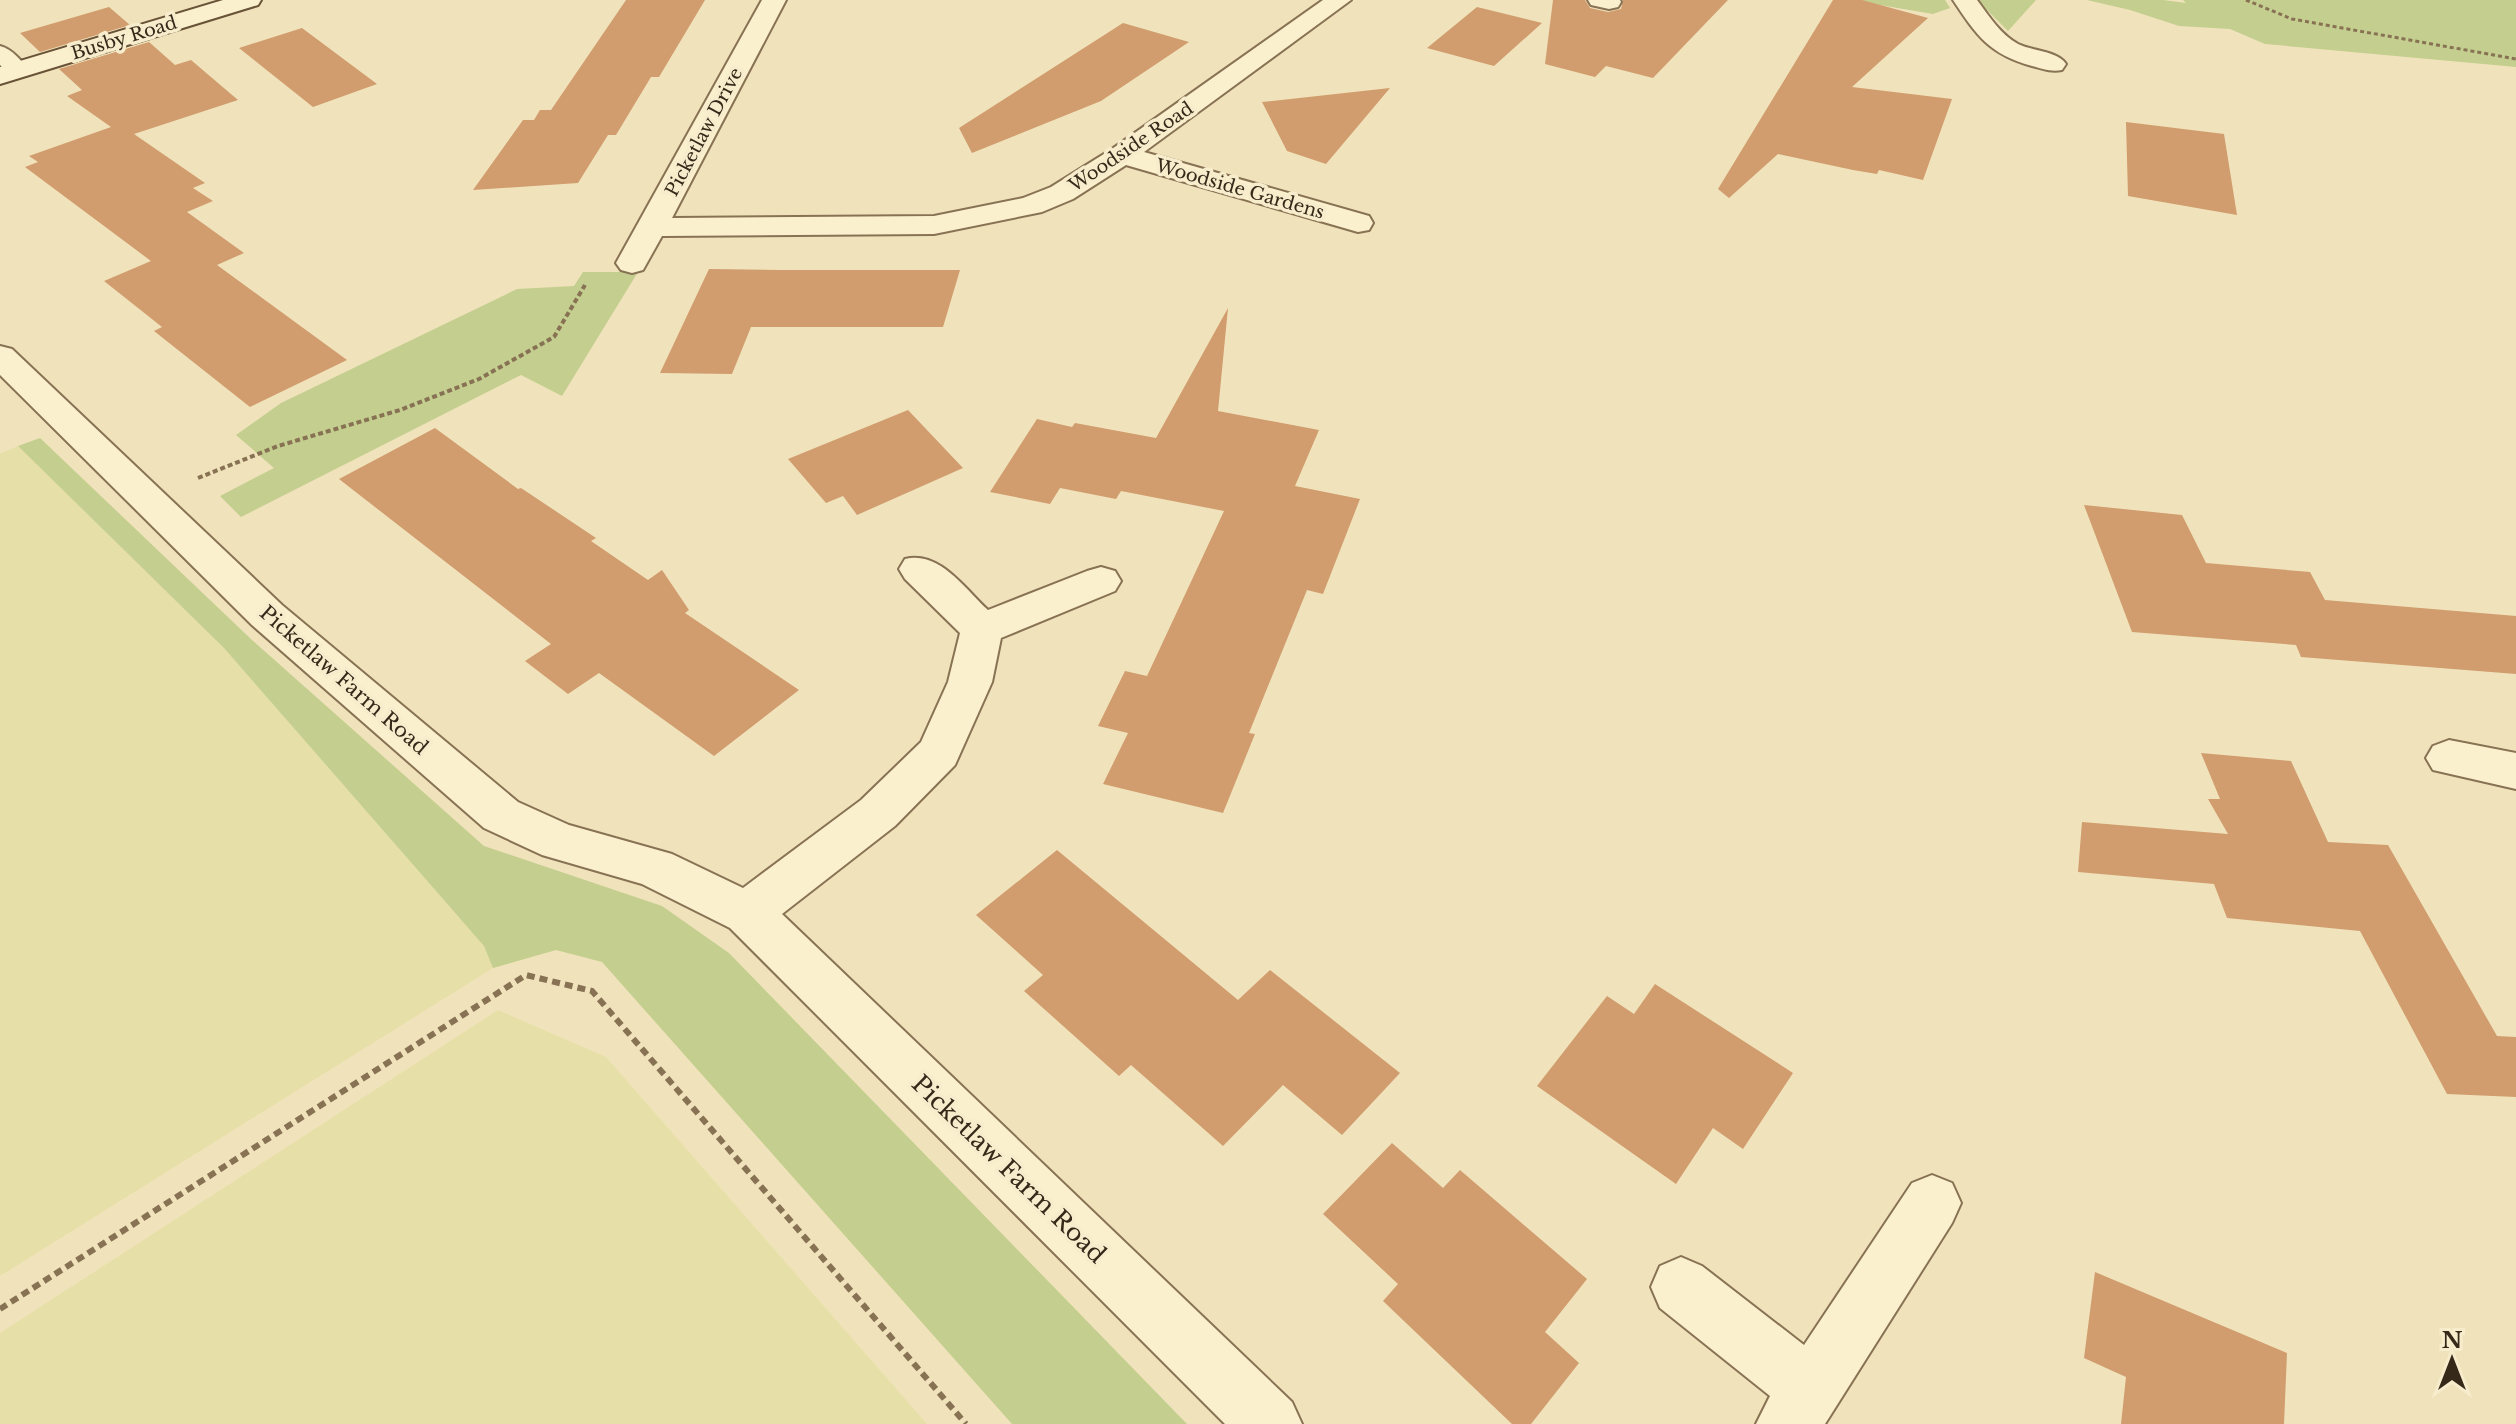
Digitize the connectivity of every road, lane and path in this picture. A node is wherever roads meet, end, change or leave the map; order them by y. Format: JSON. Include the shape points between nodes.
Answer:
{"nodes":[{"id":1,"x":249,"y":0,"type":"edge"},
{"id":2,"x":774,"y":0,"type":"edge"},
{"id":3,"x":1339,"y":0,"type":"edge"},
{"id":4,"x":1965,"y":0,"type":"edge"},
{"id":5,"x":2246,"y":0,"type":"edge"},
{"id":6,"x":217,"y":4,"type":"edge"},
{"id":7,"x":0,"y":52,"type":"edge"},
{"id":8,"x":2516,"y":59,"type":"edge"},
{"id":9,"x":2053,"y":64,"type":"dead end"},
{"id":10,"x":9,"y":74,"type":"edge"},
{"id":11,"x":1122,"y":155,"type":"junction"},
{"id":12,"x":1358,"y":223,"type":"dead end"},
{"id":13,"x":654,"y":227,"type":"junction"},
{"id":14,"x":632,"y":263,"type":"joint"},
{"id":15,"x":0,"y":356,"type":"edge"},
{"id":16,"x":151,"y":501,"type":"junction"},
{"id":17,"x":919,"y":569,"type":"dead end"},
{"id":18,"x":1101,"y":581,"type":"dead end"},
{"id":19,"x":982,"y":629,"type":"junction"},
{"id":20,"x":2449,"y":758,"type":"dead end"},
{"id":21,"x":2516,"y":771,"type":"edge"},
{"id":22,"x":747,"y":913,"type":"junction"},
{"id":23,"x":1932,"y":1203,"type":"dead end"},
{"id":24,"x":1681,"y":1287,"type":"dead end"},
{"id":25,"x":0,"y":1309,"type":"edge"},
{"id":26,"x":1799,"y":1406,"type":"edge"},
{"id":27,"x":966,"y":1424,"type":"edge"},
{"id":28,"x":1270,"y":1424,"type":"edge"}],
"edges":[{"from":1,"to":6,"type":"street","name":"Busby Road"},
{"from":2,"to":13,"type":"street","name":"Picketlaw Drive"},
{"from":3,"to":11,"type":"street","name":"Woodside Road"},
{"from":4,"to":9,"type":"street","via":[[1997,44]]},
{"from":5,"to":8,"type":"path","via":[[2292,19]]},
{"from":6,"to":10,"type":"street","name":"Busby Road"},
{"from":7,"to":10,"type":"lane"},
{"from":11,"to":12,"type":"street","name":"Woodside Gardens"},
{"from":11,"to":13,"type":"street","name":"Woodside Road","via":[[1031,206],[934,225]]},
{"from":13,"to":14,"type":"street","name":"Picketlaw Drive"},
{"from":14,"to":16,"type":"path","via":[[595,268],[553,338],[490,376],[433,401],[232,461]]},
{"from":15,"to":16,"type":"street","name":"Picketlaw Farm Road"},
{"from":16,"to":22,"type":"street","name":"Picketlaw Farm Road","via":[[267,615],[501,815],[559,841],[655,868]]},
{"from":17,"to":19,"type":"street"},
{"from":18,"to":19,"type":"street"},
{"from":19,"to":22,"type":"street","via":[[970,682],[939,753],[878,813]]},
{"from":20,"to":21,"type":"street"},
{"from":22,"to":28,"type":"street","name":"Picketlaw Farm Road"},
{"from":23,"to":26,"type":"street"},
{"from":24,"to":26,"type":"street"},
{"from":25,"to":27,"type":"path","via":[[526,975],[592,991]]}]}
